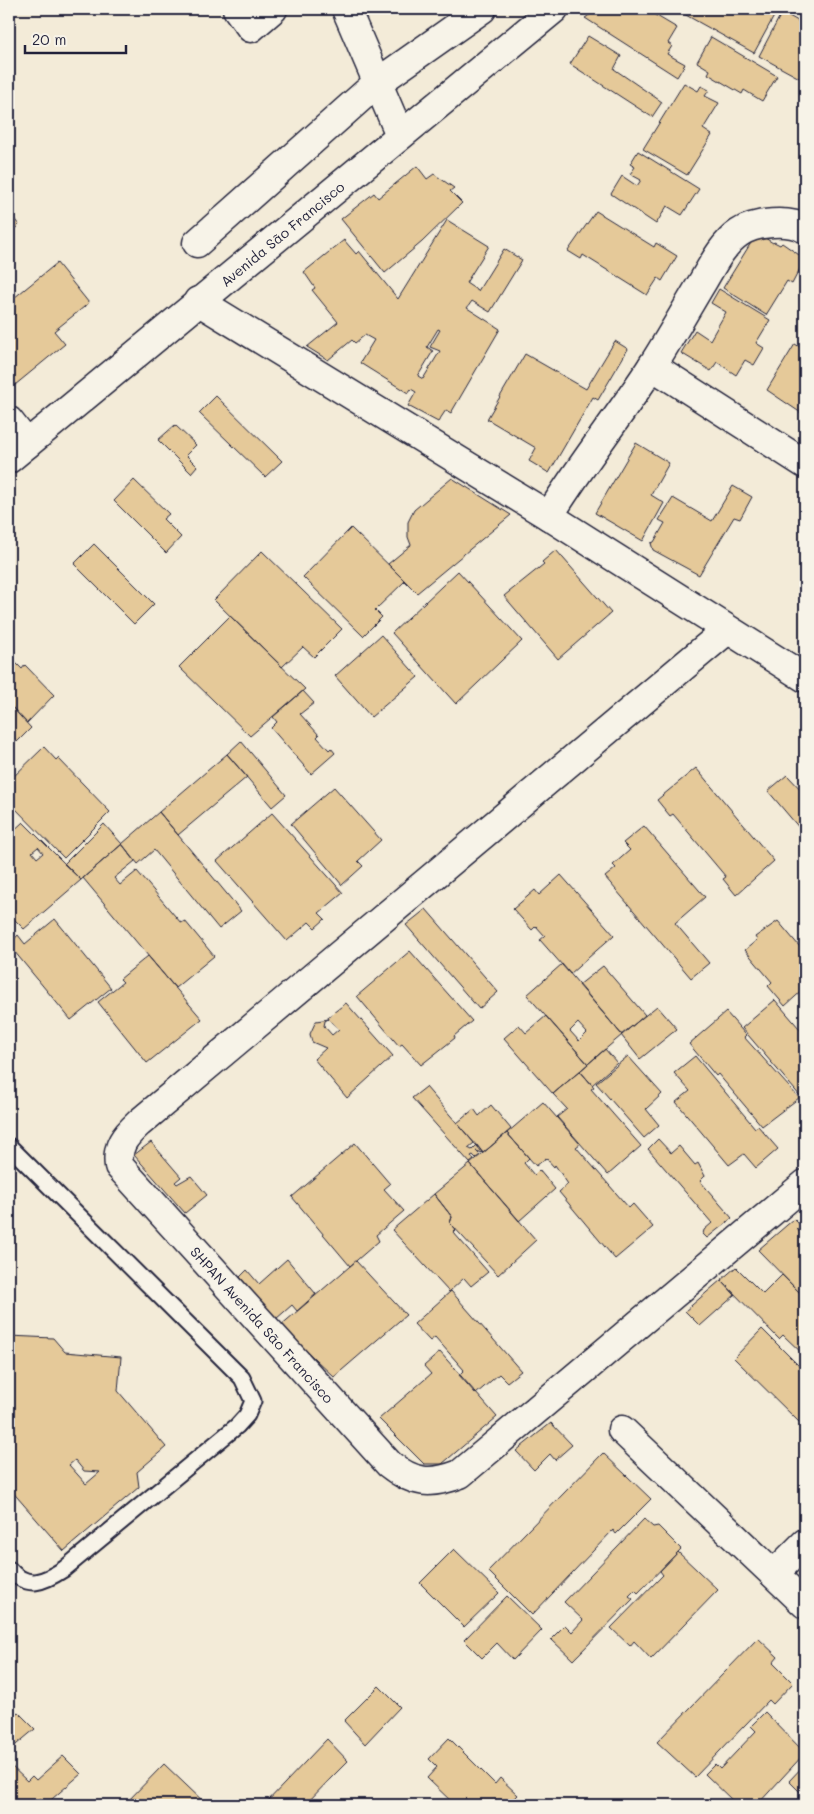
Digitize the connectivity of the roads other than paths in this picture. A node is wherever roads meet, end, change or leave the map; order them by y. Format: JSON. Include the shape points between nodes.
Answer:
{"nodes":[{"id":1,"x":237,"y":9,"type":"edge"},
{"id":2,"x":272,"y":9,"type":"edge"},
{"id":3,"x":346,"y":9,"type":"edge"},
{"id":4,"x":482,"y":9,"type":"edge"},
{"id":5,"x":554,"y":9,"type":"edge"},
{"id":6,"x":377,"y":83,"type":"junction"},
{"id":7,"x":400,"y":135,"type":"junction"},
{"id":8,"x":805,"y":229,"type":"edge"},
{"id":9,"x":197,"y":243,"type":"dead end"},
{"id":10,"x":198,"y":301,"type":"junction"},
{"id":11,"x":652,"y":366,"type":"junction"},
{"id":12,"x":9,"y":421,"type":"edge"},
{"id":13,"x":18,"y":452,"type":"edge"},
{"id":14,"x":805,"y":464,"type":"edge"},
{"id":15,"x":549,"y":516,"type":"junction"},
{"id":16,"x":727,"y":630,"type":"junction"},
{"id":17,"x":805,"y":678,"type":"edge"},
{"id":18,"x":9,"y":1146,"type":"edge"},
{"id":19,"x":805,"y":1184,"type":"edge"},
{"id":20,"x":622,"y":1430,"type":"dead end"},
{"id":21,"x":805,"y":1543,"type":"edge"},
{"id":22,"x":9,"y":1569,"type":"edge"},
{"id":23,"x":774,"y":1574,"type":"junction"},
{"id":24,"x":805,"y":1604,"type":"edge"}],
"edges":[{"from":1,"to":2,"type":"street","via":[[251,28]]},
{"from":3,"to":6,"type":"street"},
{"from":4,"to":6,"type":"street"},
{"from":5,"to":7,"type":"street","name":"Avenida São Francisco"},
{"from":6,"to":7,"type":"street"},
{"from":6,"to":9,"type":"street"},
{"from":7,"to":10,"type":"street","name":"Avenida São Francisco"},
{"from":8,"to":11,"type":"street","via":[[797,224],[775,224],[740,232],[723,249]]},
{"from":10,"to":13,"type":"street","name":"Avenida São Francisco"},
{"from":10,"to":15,"type":"street"},
{"from":11,"to":14,"type":"street"},
{"from":11,"to":15,"type":"street"},
{"from":12,"to":13,"type":"street"},
{"from":15,"to":16,"type":"street"},
{"from":16,"to":17,"type":"street"},
{"from":16,"to":19,"type":"street","name":"SHPAN Avenida São Francisco","via":[[139,1123],[126,1136],[117,1154],[119,1166],[389,1464],[404,1476],[441,1482],[460,1474]]},
{"from":18,"to":22,"type":"lane","via":[[242,1378],[253,1401],[237,1426],[64,1569],[46,1581],[34,1583]]},
{"from":20,"to":23,"type":"street"},
{"from":21,"to":23,"type":"street"},
{"from":23,"to":24,"type":"street"}]}
